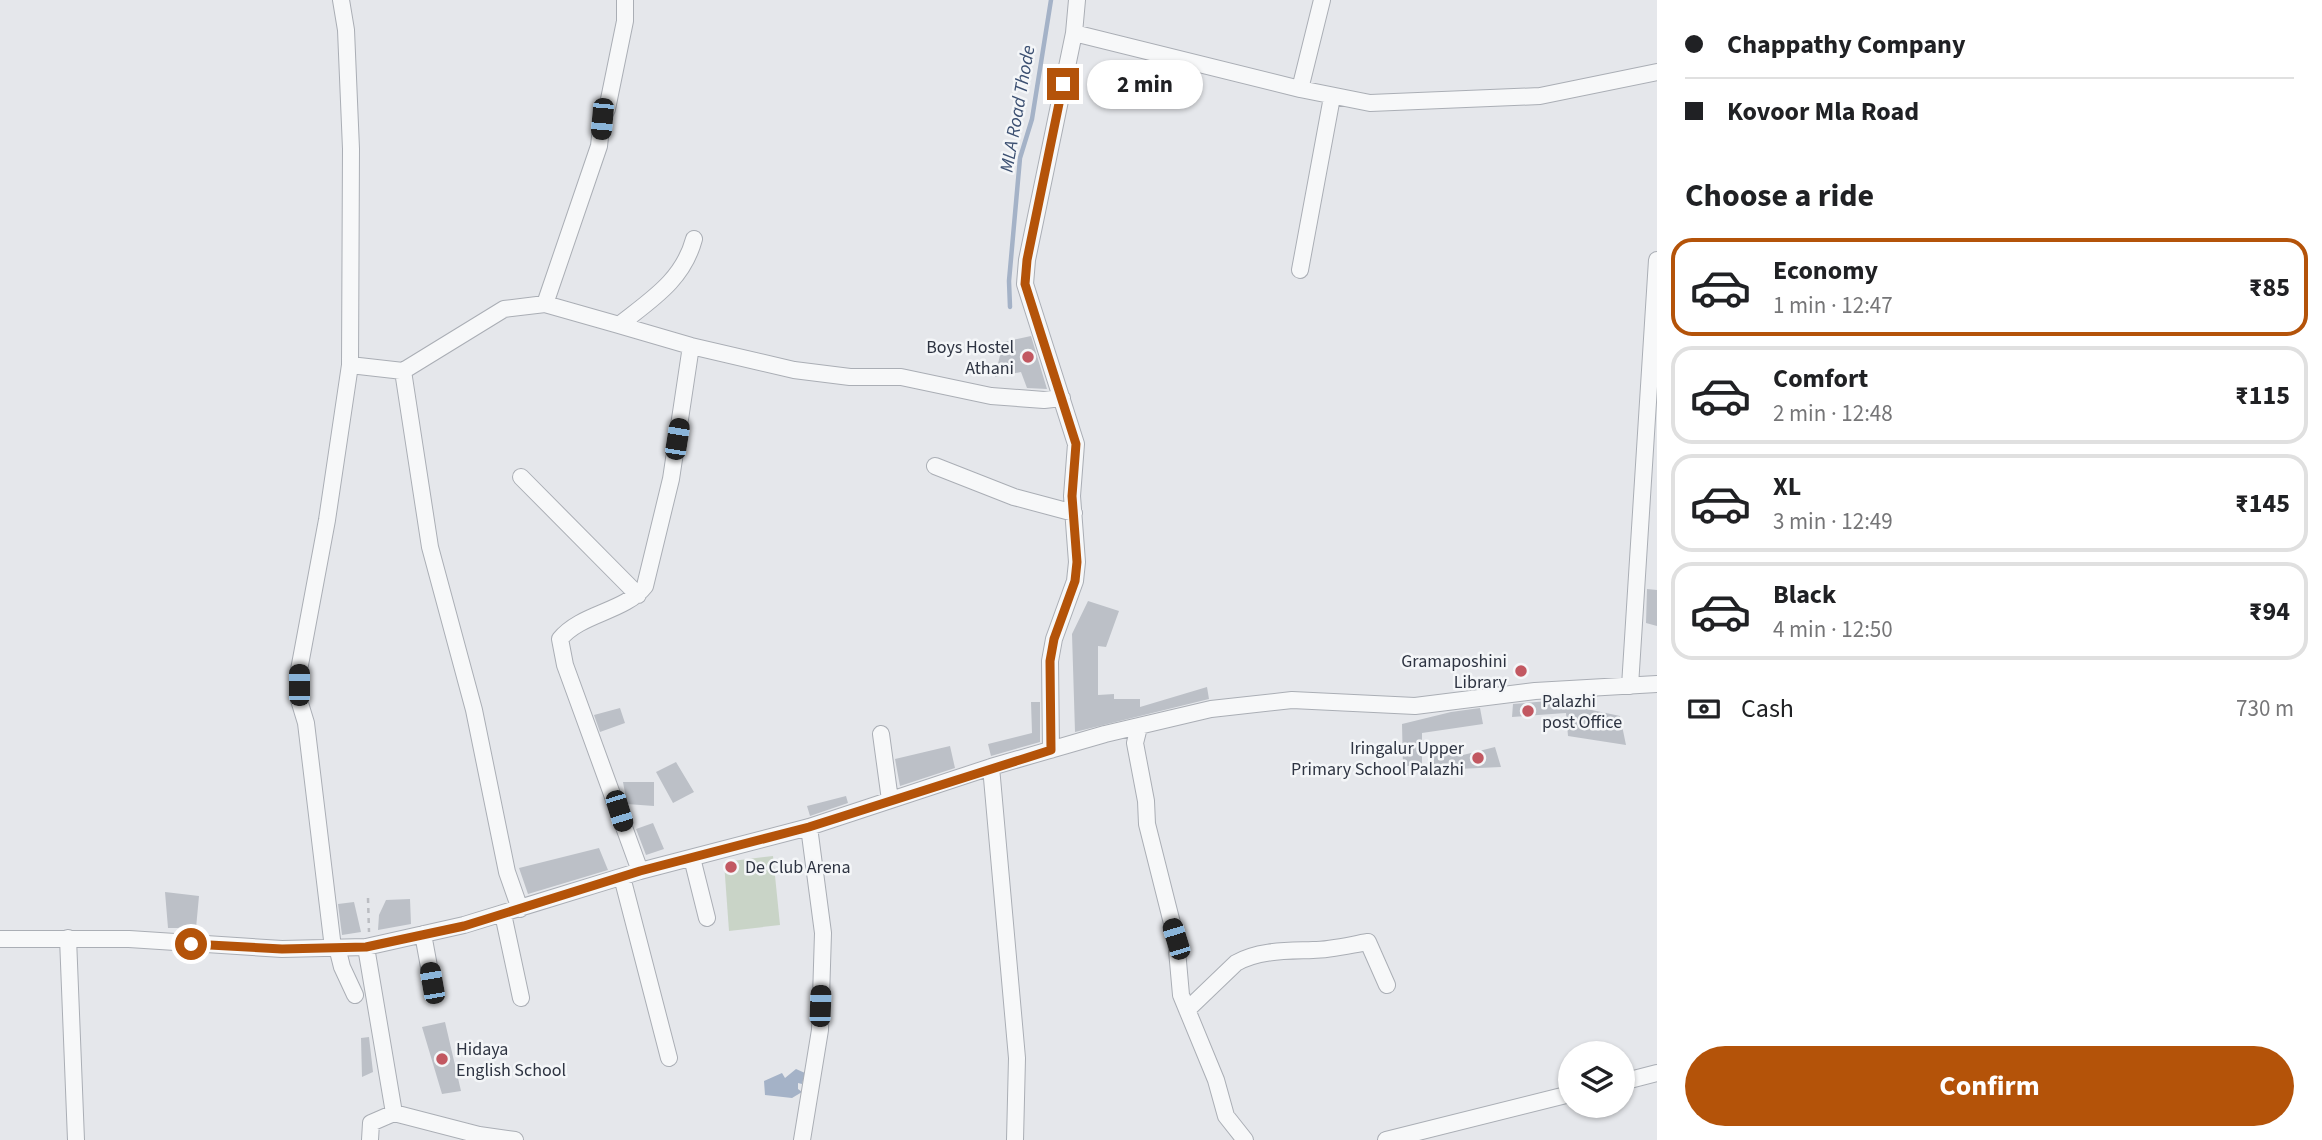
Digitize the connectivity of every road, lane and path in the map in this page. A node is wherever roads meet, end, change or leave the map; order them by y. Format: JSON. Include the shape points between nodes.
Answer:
{"nodes":[{"id":1,"x":341,"y":0,"type":"edge"},
{"id":2,"x":625,"y":0,"type":"edge"},
{"id":3,"x":1077,"y":0,"type":"edge"},
{"id":4,"x":1322,"y":0,"type":"edge"},
{"id":5,"x":1074,"y":33,"type":"junction"},
{"id":6,"x":1657,"y":72,"type":"edge"},
{"id":7,"x":1300,"y":89,"type":"junction"},
{"id":8,"x":1332,"y":97,"type":"junction"},
{"id":9,"x":694,"y":239,"type":"dead end"},
{"id":10,"x":1657,"y":260,"type":"edge"},
{"id":11,"x":1300,"y":270,"type":"dead end"},
{"id":12,"x":545,"y":304,"type":"junction"},
{"id":13,"x":619,"y":325,"type":"junction"},
{"id":14,"x":691,"y":346,"type":"junction"},
{"id":15,"x":349,"y":365,"type":"junction"},
{"id":16,"x":403,"y":371,"type":"junction"},
{"id":17,"x":1062,"y":398,"type":"junction"},
{"id":18,"x":935,"y":466,"type":"dead end"},
{"id":19,"x":521,"y":477,"type":"dead end"},
{"id":20,"x":1074,"y":513,"type":"junction"},
{"id":21,"x":638,"y":595,"type":"junction"},
{"id":22,"x":1657,"y":684,"type":"edge"},
{"id":23,"x":1630,"y":686,"type":"junction"},
{"id":24,"x":1139,"y":727,"type":"junction"},
{"id":25,"x":881,"y":734,"type":"dead end"},
{"id":26,"x":1051,"y":750,"type":"junction"},
{"id":27,"x":991,"y":767,"type":"junction"},
{"id":28,"x":890,"y":800,"type":"junction"},
{"id":29,"x":809,"y":827,"type":"junction"},
{"id":30,"x":692,"y":858,"type":"junction"},
{"id":31,"x":513,"y":864,"type":"dead end"},
{"id":32,"x":640,"y":871,"type":"junction"},
{"id":33,"x":622,"y":877,"type":"junction"},
{"id":34,"x":368,"y":898,"type":"dead end"},
{"id":35,"x":523,"y":908,"type":"junction"},
{"id":36,"x":503,"y":914,"type":"junction"},
{"id":37,"x":707,"y":918,"type":"dead end"},
{"id":38,"x":424,"y":934,"type":"junction"},
{"id":39,"x":68,"y":938,"type":"junction"},
{"id":40,"x":0,"y":939,"type":"edge"},
{"id":41,"x":368,"y":946,"type":"junction"},
{"id":42,"x":335,"y":947,"type":"junction"},
{"id":43,"x":432,"y":983,"type":"dead end"},
{"id":44,"x":1387,"y":985,"type":"dead end"},
{"id":45,"x":355,"y":995,"type":"dead end"},
{"id":46,"x":521,"y":998,"type":"dead end"},
{"id":47,"x":1187,"y":1010,"type":"junction"},
{"id":48,"x":668,"y":1058,"type":"dead end"},
{"id":49,"x":1657,"y":1073,"type":"edge"},
{"id":50,"x":1635,"y":1079,"type":"edge"},
{"id":51,"x":1558,"y":1097,"type":"edge"},
{"id":52,"x":394,"y":1113,"type":"junction"},
{"id":53,"x":76,"y":1140,"type":"edge"},
{"id":54,"x":370,"y":1140,"type":"edge"},
{"id":55,"x":515,"y":1140,"type":"edge"},
{"id":56,"x":802,"y":1140,"type":"edge"},
{"id":57,"x":1015,"y":1140,"type":"edge"},
{"id":58,"x":1245,"y":1140,"type":"edge"},
{"id":59,"x":1386,"y":1140,"type":"edge"}],
"edges":[{"from":1,"to":15,"type":"street","via":[[351,149]]},
{"from":2,"to":12,"type":"street","via":[[625,22],[599,146]]},
{"from":3,"to":5,"type":"street"},
{"from":4,"to":7,"type":"street"},
{"from":5,"to":7,"type":"street"},
{"from":5,"to":17,"type":"street","via":[[1025,284]]},
{"from":6,"to":8,"type":"street","via":[[1540,96],[1370,103]]},
{"from":7,"to":8,"type":"street"},
{"from":8,"to":11,"type":"street"},
{"from":9,"to":13,"type":"street","via":[[682,270]]},
{"from":10,"to":23,"type":"street"},
{"from":12,"to":13,"type":"street"},
{"from":12,"to":16,"type":"street","via":[[503,309]]},
{"from":13,"to":14,"type":"street"},
{"from":14,"to":17,"type":"street","via":[[803,371],[901,377],[991,396]]},
{"from":14,"to":21,"type":"street","via":[[662,519],[645,586]]},
{"from":15,"to":16,"type":"street"},
{"from":15,"to":42,"type":"street","via":[[299,670],[299,700],[306,723]]},
{"from":16,"to":35,"type":"street","via":[[430,547],[474,710],[507,872]]},
{"from":17,"to":20,"type":"street","via":[[1076,444]]},
{"from":18,"to":20,"type":"street","via":[[1014,497]]},
{"from":19,"to":21,"type":"street"},
{"from":20,"to":26,"type":"street","via":[[1075,581],[1050,661]]},
{"from":21,"to":32,"type":"street","via":[[560,639],[565,665]]},
{"from":22,"to":23,"type":"street"},
{"from":23,"to":24,"type":"street","via":[[1535,691],[1415,706],[1281,701],[1211,709]]},
{"from":24,"to":26,"type":"street"},
{"from":24,"to":47,"type":"street","via":[[1135,743],[1147,824],[1176,939],[1181,995]]},
{"from":25,"to":28,"type":"street"},
{"from":26,"to":27,"type":"street"},
{"from":27,"to":28,"type":"street"},
{"from":27,"to":57,"type":"street","via":[[1017,1058]]},
{"from":28,"to":29,"type":"street"},
{"from":29,"to":30,"type":"street"},
{"from":29,"to":56,"type":"street","via":[[823,933],[820,1030]]},
{"from":30,"to":32,"type":"street"},
{"from":30,"to":37,"type":"street"},
{"from":31,"to":35,"type":"street"},
{"from":32,"to":33,"type":"street"},
{"from":33,"to":35,"type":"street"},
{"from":33,"to":48,"type":"street"},
{"from":34,"to":41,"type":"path"},
{"from":35,"to":36,"type":"street"},
{"from":36,"to":38,"type":"street"},
{"from":36,"to":46,"type":"street"},
{"from":38,"to":41,"type":"street"},
{"from":38,"to":43,"type":"street"},
{"from":39,"to":40,"type":"street"},
{"from":39,"to":42,"type":"street","via":[[282,949]]},
{"from":39,"to":53,"type":"street"},
{"from":41,"to":42,"type":"street"},
{"from":41,"to":52,"type":"street"},
{"from":42,"to":45,"type":"street"},
{"from":44,"to":47,"type":"street","via":[[1368,942],[1292,949],[1236,963]]},
{"from":47,"to":58,"type":"street","via":[[1226,1116]]},
{"from":49,"to":50,"type":"street"},
{"from":51,"to":59,"type":"street"},
{"from":52,"to":54,"type":"street","via":[[371,1124]]},
{"from":52,"to":55,"type":"street"}]}
